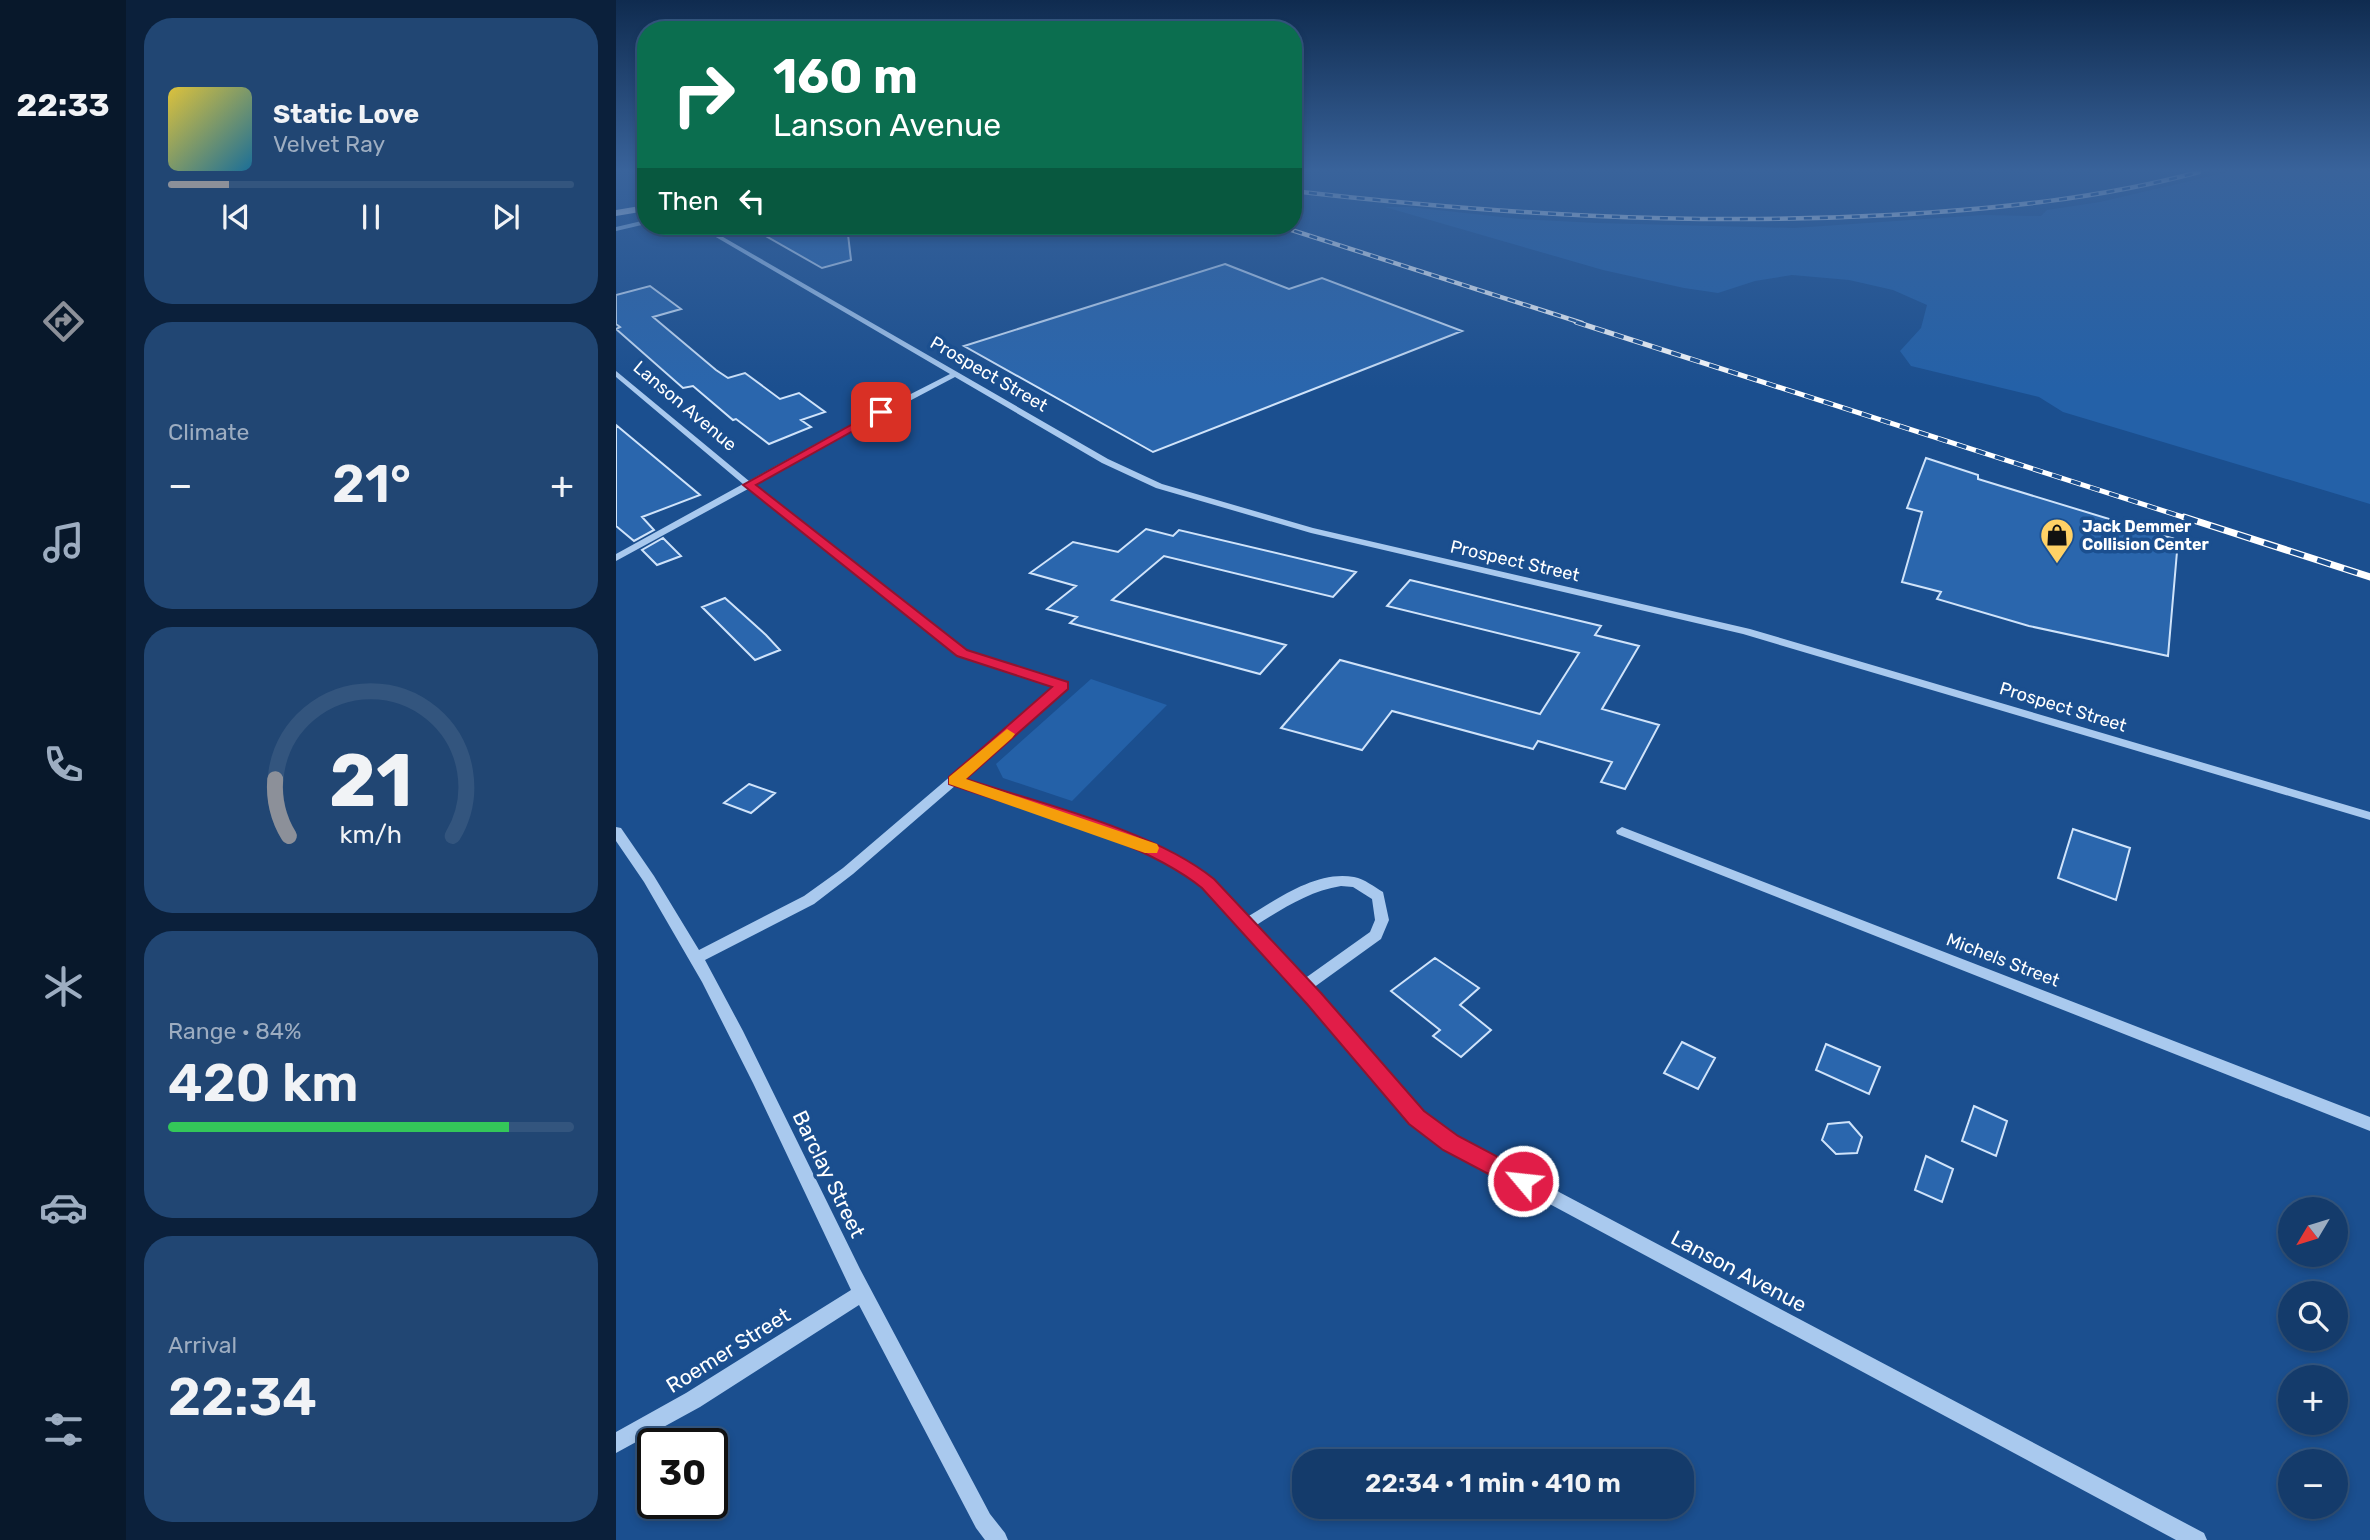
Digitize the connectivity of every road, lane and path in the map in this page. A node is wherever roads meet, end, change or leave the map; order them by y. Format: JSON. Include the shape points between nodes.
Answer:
{"nodes":[{"id":1,"x":730,"y":244,"type":"edge"},
{"id":2,"x":616,"y":373,"type":"edge"},
{"id":3,"x":956,"y":374,"type":"junction"},
{"id":4,"x":748,"y":485,"type":"junction"},
{"id":5,"x":616,"y":558,"type":"edge"},
{"id":6,"x":955,"y":780,"type":"junction"},
{"id":7,"x":2370,"y":816,"type":"edge"},
{"id":8,"x":616,"y":831,"type":"edge"},
{"id":9,"x":1622,"y":831,"type":"dead end"},
{"id":10,"x":1245,"y":925,"type":"junction"},
{"id":11,"x":699,"y":957,"type":"junction"},
{"id":12,"x":1303,"y":987,"type":"junction"},
{"id":13,"x":2370,"y":1124,"type":"edge"},
{"id":14,"x":862,"y":1293,"type":"junction"},
{"id":15,"x":616,"y":1443,"type":"edge"},
{"id":16,"x":998,"y":1540,"type":"edge"},
{"id":17,"x":2197,"y":1540,"type":"edge"}],
"edges":[{"from":1,"to":3,"type":"street","name":"Prospect Street"},
{"from":2,"to":4,"type":"street","name":"Lanson Avenue"},
{"from":3,"to":4,"type":"street"},
{"from":3,"to":7,"type":"street","name":"Prospect Street","via":[[1105,461],[1159,486],[1311,530],[1746,631]]},
{"from":4,"to":5,"type":"street"},
{"from":4,"to":6,"type":"street","name":"Lanson Avenue","via":[[962,653],[1063,685]]},
{"from":6,"to":10,"type":"street","name":"Lanson Avenue","via":[[1167,855],[1208,884]]},
{"from":6,"to":11,"type":"street","name":"Lanson Avenue","via":[[809,900]]},
{"from":8,"to":11,"type":"street","name":"Barclay Street"},
{"from":9,"to":13,"type":"street","name":"Michels Street"},
{"from":10,"to":12,"type":"street","name":"Lanson Avenue"},
{"from":10,"to":12,"type":"street","via":[[1332,880],[1356,882],[1378,896],[1382,920],[1376,935]]},
{"from":11,"to":14,"type":"street","name":"Barclay Street"},
{"from":12,"to":17,"type":"street","name":"Lanson Avenue","via":[[1416,1118],[1451,1143]]},
{"from":14,"to":15,"type":"street","name":"Roemer Street"},
{"from":14,"to":16,"type":"street","name":"Barclay Street","via":[[983,1521]]}]}
